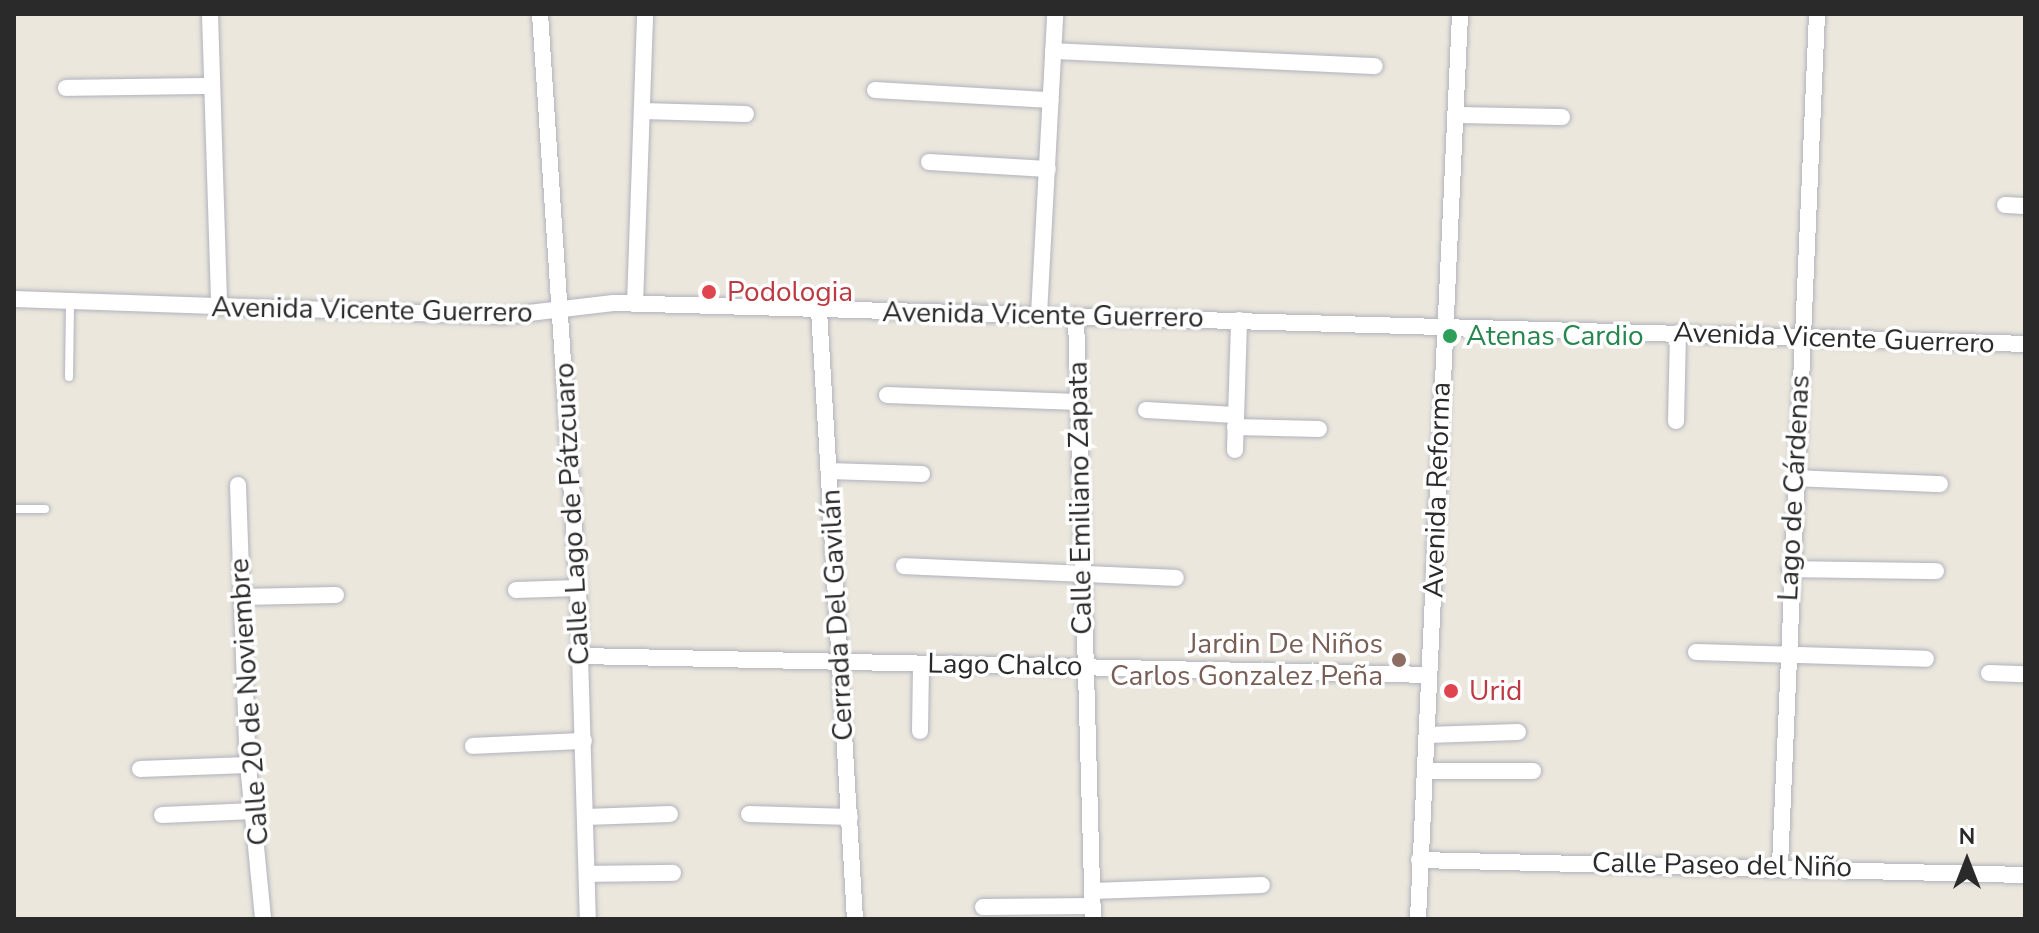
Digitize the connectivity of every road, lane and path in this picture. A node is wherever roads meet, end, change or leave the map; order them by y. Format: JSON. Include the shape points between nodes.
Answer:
{"nodes":[{"id":1,"x":210,"y":14,"type":"edge"},
{"id":2,"x":540,"y":14,"type":"edge"},
{"id":3,"x":645,"y":14,"type":"edge"},
{"id":4,"x":1055,"y":14,"type":"edge"},
{"id":5,"x":1460,"y":14,"type":"edge"},
{"id":6,"x":1817,"y":14,"type":"edge"},
{"id":7,"x":1053,"y":51,"type":"junction"},
{"id":8,"x":1375,"y":66,"type":"dead end"},
{"id":9,"x":211,"y":86,"type":"junction"},
{"id":10,"x":66,"y":88,"type":"dead end"},
{"id":11,"x":875,"y":90,"type":"dead end"},
{"id":12,"x":1051,"y":100,"type":"junction"},
{"id":13,"x":643,"y":111,"type":"junction"},
{"id":14,"x":746,"y":114,"type":"dead end"},
{"id":15,"x":1455,"y":115,"type":"junction"},
{"id":16,"x":1562,"y":117,"type":"dead end"},
{"id":17,"x":929,"y":162,"type":"dead end"},
{"id":18,"x":1048,"y":169,"type":"junction"},
{"id":19,"x":2005,"y":205,"type":"dead end"},
{"id":20,"x":2025,"y":206,"type":"edge"},
{"id":21,"x":14,"y":299,"type":"edge"},
{"id":22,"x":70,"y":300,"type":"junction"},
{"id":23,"x":635,"y":304,"type":"junction"},
{"id":24,"x":219,"y":307,"type":"junction"},
{"id":25,"x":819,"y":310,"type":"junction"},
{"id":26,"x":556,"y":314,"type":"junction"},
{"id":27,"x":1039,"y":314,"type":"junction"},
{"id":28,"x":1076,"y":316,"type":"junction"},
{"id":29,"x":1239,"y":320,"type":"junction"},
{"id":30,"x":1445,"y":326,"type":"junction"},
{"id":31,"x":1678,"y":333,"type":"junction"},
{"id":32,"x":1801,"y":337,"type":"junction"},
{"id":33,"x":2025,"y":344,"type":"edge"},
{"id":34,"x":69,"y":377,"type":"dead end"},
{"id":35,"x":887,"y":395,"type":"dead end"},
{"id":36,"x":1078,"y":402,"type":"junction"},
{"id":37,"x":1146,"y":410,"type":"dead end"},
{"id":38,"x":1235,"y":421,"type":"junction"},
{"id":39,"x":1676,"y":421,"type":"dead end"},
{"id":40,"x":1319,"y":429,"type":"dead end"},
{"id":41,"x":1235,"y":450,"type":"dead end"},
{"id":42,"x":829,"y":471,"type":"junction"},
{"id":43,"x":922,"y":474,"type":"dead end"},
{"id":44,"x":1795,"y":478,"type":"junction"},
{"id":45,"x":1940,"y":484,"type":"dead end"},
{"id":46,"x":238,"y":485,"type":"dead end"},
{"id":47,"x":14,"y":509,"type":"edge"},
{"id":48,"x":45,"y":509,"type":"dead end"},
{"id":49,"x":904,"y":566,"type":"dead end"},
{"id":50,"x":1790,"y":569,"type":"junction"},
{"id":51,"x":1936,"y":571,"type":"dead end"},
{"id":52,"x":1081,"y":573,"type":"junction"},
{"id":53,"x":1176,"y":578,"type":"dead end"},
{"id":54,"x":578,"y":588,"type":"junction"},
{"id":55,"x":516,"y":590,"type":"dead end"},
{"id":56,"x":336,"y":595,"type":"dead end"},
{"id":57,"x":241,"y":597,"type":"junction"},
{"id":58,"x":1696,"y":652,"type":"dead end"},
{"id":59,"x":1786,"y":653,"type":"junction"},
{"id":60,"x":581,"y":656,"type":"junction"},
{"id":61,"x":1926,"y":659,"type":"dead end"},
{"id":62,"x":838,"y":661,"type":"junction"},
{"id":63,"x":921,"y":664,"type":"junction"},
{"id":64,"x":1083,"y":667,"type":"junction"},
{"id":65,"x":1989,"y":673,"type":"dead end"},
{"id":66,"x":2025,"y":674,"type":"edge"},
{"id":67,"x":1429,"y":675,"type":"junction"},
{"id":68,"x":920,"y":731,"type":"dead end"},
{"id":69,"x":1518,"y":732,"type":"dead end"},
{"id":70,"x":1427,"y":735,"type":"junction"},
{"id":71,"x":584,"y":741,"type":"junction"},
{"id":72,"x":473,"y":746,"type":"dead end"},
{"id":73,"x":248,"y":765,"type":"junction"},
{"id":74,"x":140,"y":769,"type":"dead end"},
{"id":75,"x":1425,"y":771,"type":"junction"},
{"id":76,"x":1533,"y":771,"type":"dead end"},
{"id":77,"x":254,"y":811,"type":"junction"},
{"id":78,"x":670,"y":814,"type":"dead end"},
{"id":79,"x":749,"y":814,"type":"dead end"},
{"id":80,"x":162,"y":815,"type":"dead end"},
{"id":81,"x":586,"y":817,"type":"junction"},
{"id":82,"x":850,"y":817,"type":"junction"},
{"id":83,"x":1419,"y":860,"type":"junction"},
{"id":84,"x":1780,"y":865,"type":"junction"},
{"id":85,"x":673,"y":873,"type":"dead end"},
{"id":86,"x":587,"y":874,"type":"junction"},
{"id":87,"x":2025,"y":875,"type":"edge"},
{"id":88,"x":1262,"y":885,"type":"dead end"},
{"id":89,"x":1093,"y":905,"type":"edge"},
{"id":90,"x":983,"y":907,"type":"dead end"},
{"id":91,"x":263,"y":919,"type":"edge"},
{"id":92,"x":588,"y":919,"type":"edge"},
{"id":93,"x":855,"y":919,"type":"edge"},
{"id":94,"x":1418,"y":919,"type":"edge"}],
"edges":[{"from":1,"to":9,"type":"street"},
{"from":2,"to":26,"type":"street","name":"Calle Lago de Pátzcuaro"},
{"from":3,"to":13,"type":"street"},
{"from":4,"to":7,"type":"street"},
{"from":5,"to":15,"type":"street","name":"Avenida Reforma"},
{"from":6,"to":32,"type":"street","name":"Lago de Cárdenas"},
{"from":7,"to":8,"type":"street"},
{"from":7,"to":12,"type":"street"},
{"from":9,"to":10,"type":"street"},
{"from":9,"to":24,"type":"street"},
{"from":11,"to":12,"type":"street"},
{"from":12,"to":18,"type":"street"},
{"from":13,"to":14,"type":"street"},
{"from":13,"to":23,"type":"street"},
{"from":15,"to":16,"type":"street"},
{"from":15,"to":30,"type":"street","name":"Avenida Reforma"},
{"from":17,"to":18,"type":"street"},
{"from":18,"to":27,"type":"street"},
{"from":19,"to":20,"type":"street"},
{"from":21,"to":22,"type":"street","name":"Avenida Vicente Guerrero"},
{"from":22,"to":24,"type":"street","name":"Avenida Vicente Guerrero"},
{"from":22,"to":34,"type":"lane"},
{"from":23,"to":25,"type":"street","name":"Avenida Vicente Guerrero"},
{"from":23,"to":26,"type":"street","name":"Avenida Vicente Guerrero","via":[[594,304]]},
{"from":24,"to":26,"type":"street","name":"Avenida Vicente Guerrero"},
{"from":25,"to":27,"type":"street","name":"Avenida Vicente Guerrero"},
{"from":25,"to":42,"type":"street","name":"Cerrada Del Gavilán"},
{"from":26,"to":54,"type":"street","name":"Calle Lago de Pátzcuaro","via":[[567,391]]},
{"from":27,"to":28,"type":"street","name":"Avenida Vicente Guerrero"},
{"from":28,"to":29,"type":"street","name":"Avenida Vicente Guerrero"},
{"from":28,"to":36,"type":"street","name":"Calle Emiliano Zapata"},
{"from":29,"to":30,"type":"street","name":"Avenida Vicente Guerrero"},
{"from":29,"to":38,"type":"street"},
{"from":30,"to":31,"type":"street","name":"Avenida Vicente Guerrero"},
{"from":30,"to":67,"type":"street","name":"Avenida Reforma"},
{"from":31,"to":32,"type":"street","name":"Avenida Vicente Guerrero"},
{"from":31,"to":39,"type":"street"},
{"from":32,"to":33,"type":"street","name":"Avenida Vicente Guerrero"},
{"from":32,"to":44,"type":"street","name":"Lago de Cárdenas"},
{"from":35,"to":36,"type":"street"},
{"from":36,"to":52,"type":"street","name":"Calle Emiliano Zapata"},
{"from":37,"to":38,"type":"street"},
{"from":38,"to":40,"type":"street"},
{"from":38,"to":41,"type":"street"},
{"from":42,"to":43,"type":"street"},
{"from":42,"to":62,"type":"street","name":"Cerrada Del Gavilán"},
{"from":44,"to":45,"type":"street"},
{"from":44,"to":50,"type":"street","name":"Lago de Cárdenas"},
{"from":46,"to":57,"type":"street","name":"Calle 20 de Noviembre"},
{"from":47,"to":48,"type":"lane"},
{"from":49,"to":52,"type":"street"},
{"from":50,"to":51,"type":"street"},
{"from":50,"to":59,"type":"street","name":"Lago de Cárdenas"},
{"from":52,"to":53,"type":"street"},
{"from":52,"to":64,"type":"street","name":"Calle Emiliano Zapata"},
{"from":54,"to":55,"type":"street"},
{"from":54,"to":60,"type":"street","name":"Calle Lago de Pátzcuaro"},
{"from":56,"to":57,"type":"street"},
{"from":57,"to":73,"type":"street","name":"Calle 20 de Noviembre"},
{"from":58,"to":59,"type":"street"},
{"from":59,"to":61,"type":"street"},
{"from":59,"to":84,"type":"street","name":"Lago de Cárdenas"},
{"from":60,"to":62,"type":"street","name":"Lago Chalco"},
{"from":60,"to":71,"type":"street","name":"Calle Lago de Pátzcuaro"},
{"from":62,"to":63,"type":"street","name":"Lago Chalco"},
{"from":62,"to":82,"type":"street","name":"Cerrada Del Gavilán"},
{"from":63,"to":64,"type":"street","name":"Lago Chalco"},
{"from":63,"to":68,"type":"street"},
{"from":64,"to":67,"type":"street","name":"Lago Chalco"},
{"from":64,"to":89,"type":"street","name":"Calle Emiliano Zapata"},
{"from":65,"to":66,"type":"street"},
{"from":67,"to":70,"type":"street","name":"Avenida Reforma"},
{"from":69,"to":70,"type":"street"},
{"from":70,"to":75,"type":"street","name":"Avenida Reforma"},
{"from":71,"to":72,"type":"street"},
{"from":71,"to":81,"type":"street","name":"Calle Lago de Pátzcuaro"},
{"from":73,"to":74,"type":"street"},
{"from":73,"to":77,"type":"street","name":"Calle 20 de Noviembre"},
{"from":75,"to":76,"type":"street"},
{"from":75,"to":83,"type":"street","name":"Avenida Reforma"},
{"from":77,"to":80,"type":"street"},
{"from":77,"to":91,"type":"street","name":"Calle 20 de Noviembre"},
{"from":78,"to":81,"type":"street"},
{"from":79,"to":82,"type":"street"},
{"from":81,"to":86,"type":"street","name":"Calle Lago de Pátzcuaro"},
{"from":82,"to":93,"type":"street","name":"Cerrada Del Gavilán"},
{"from":83,"to":84,"type":"street","name":"Calle Paseo del Niño"},
{"from":83,"to":94,"type":"street","name":"Avenida Reforma"},
{"from":84,"to":87,"type":"street","name":"Calle Paseo del Niño"},
{"from":85,"to":86,"type":"street"},
{"from":86,"to":92,"type":"street","name":"Calle Lago de Pátzcuaro"},
{"from":88,"to":89,"type":"street"},
{"from":89,"to":90,"type":"street"}]}
